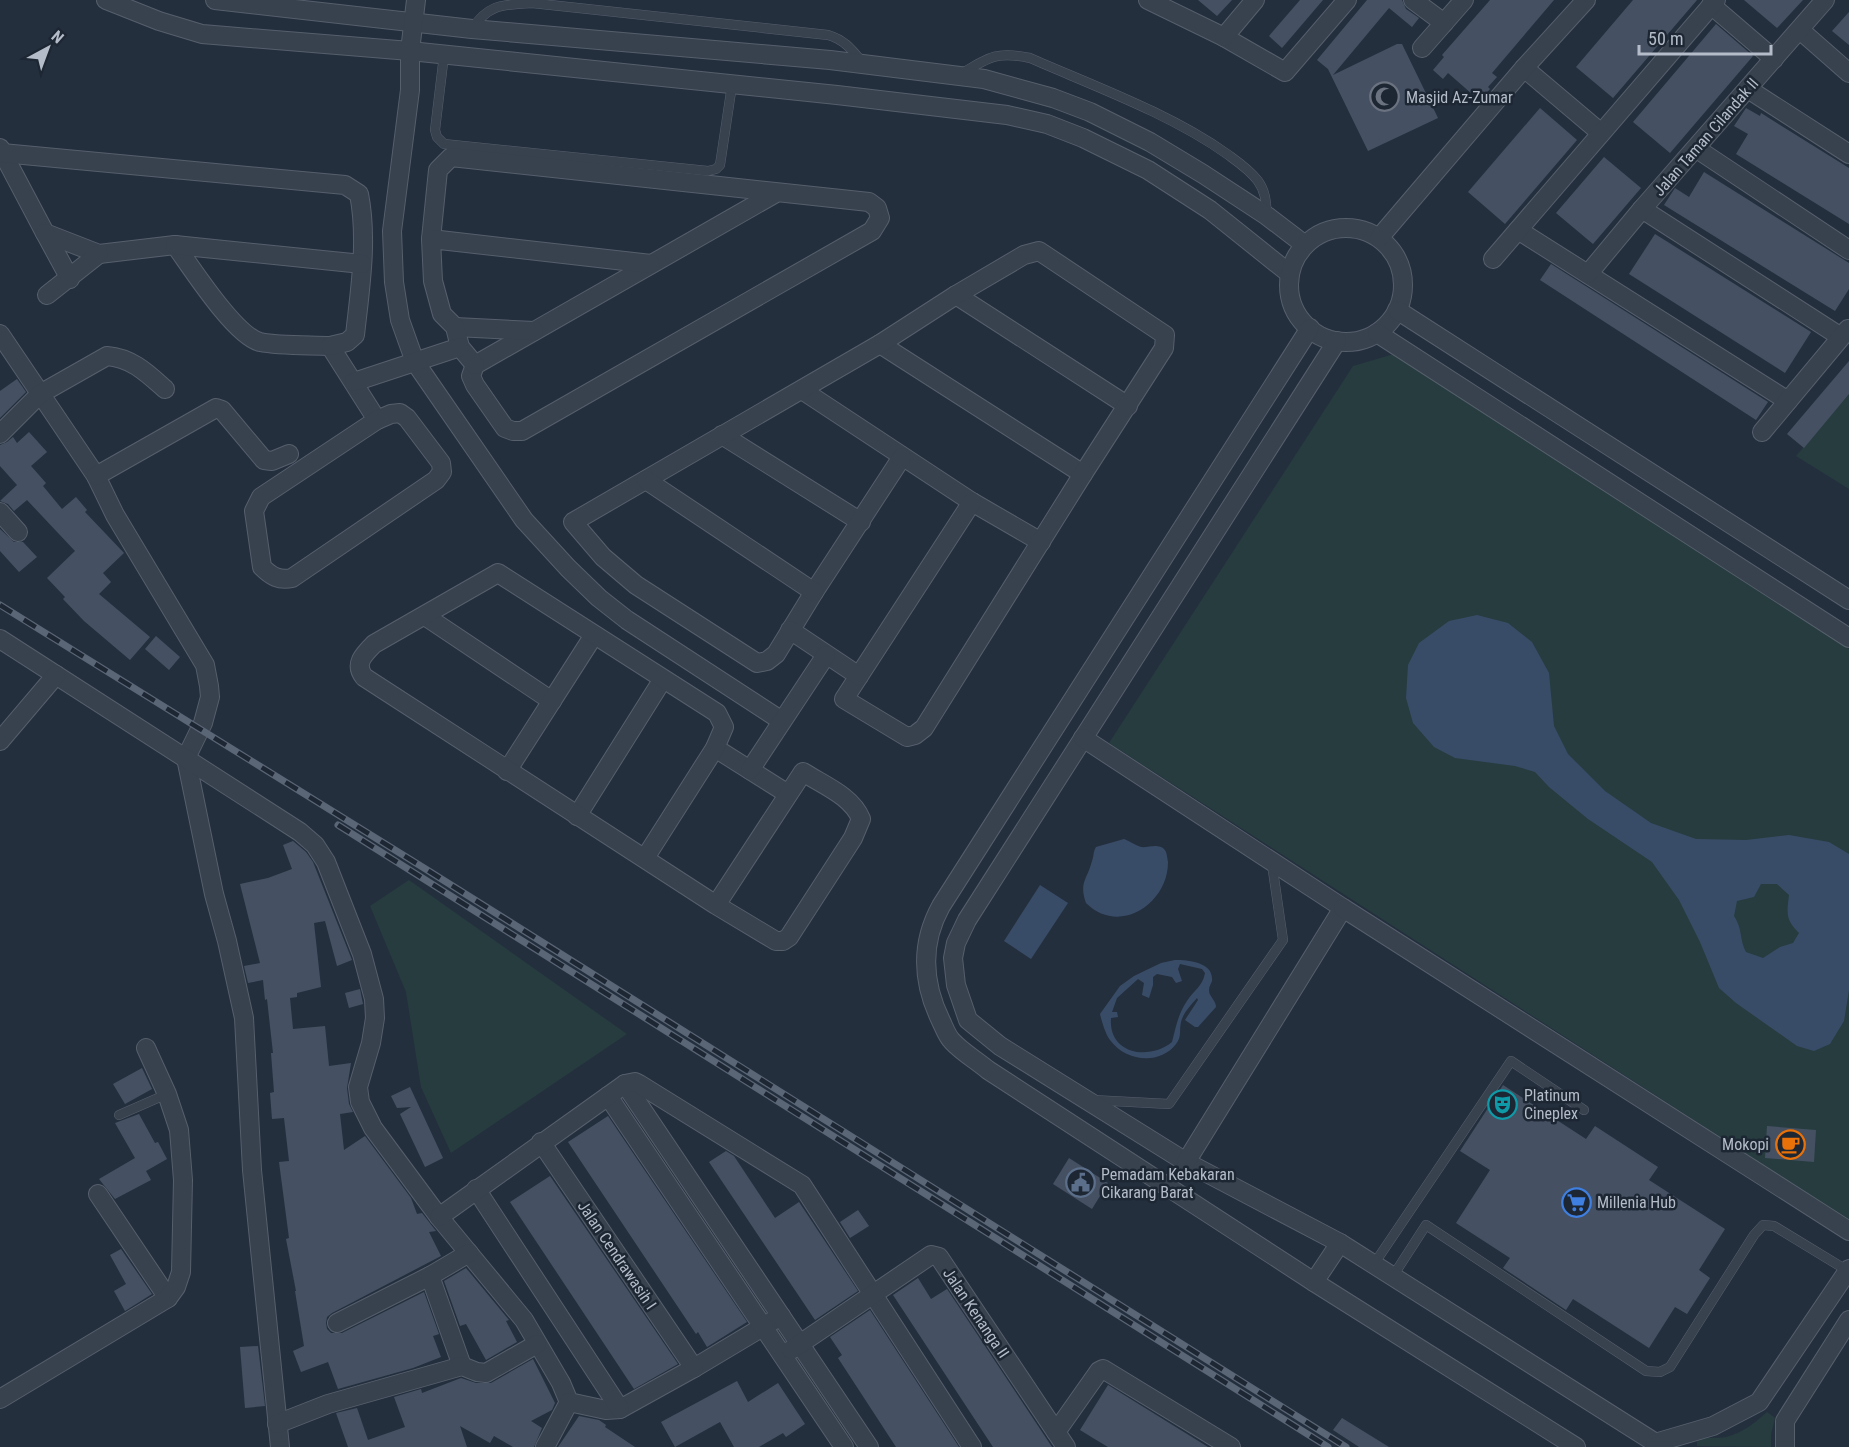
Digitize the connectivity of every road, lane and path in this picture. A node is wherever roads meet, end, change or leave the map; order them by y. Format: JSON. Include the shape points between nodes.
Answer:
{"nodes":[{"id":1,"x":105,"y":0,"type":"edge"},
{"id":2,"x":215,"y":0,"type":"edge"},
{"id":3,"x":416,"y":0,"type":"edge"},
{"id":4,"x":1255,"y":0,"type":"edge"},
{"id":5,"x":1347,"y":0,"type":"edge"},
{"id":6,"x":1413,"y":0,"type":"edge"},
{"id":7,"x":1464,"y":0,"type":"edge"},
{"id":8,"x":1586,"y":0,"type":"edge"},
{"id":9,"x":1825,"y":0,"type":"edge"},
{"id":10,"x":1159,"y":2,"type":"edge"},
{"id":11,"x":1714,"y":3,"type":"edge"},
{"id":12,"x":412,"y":22,"type":"junction"},
{"id":13,"x":1444,"y":23,"type":"junction"},
{"id":14,"x":472,"y":29,"type":"junction"},
{"id":15,"x":1800,"y":30,"type":"junction"},
{"id":16,"x":1224,"y":36,"type":"junction"},
{"id":17,"x":1422,"y":48,"type":"dead end"},
{"id":18,"x":410,"y":51,"type":"junction"},
{"id":19,"x":444,"y":55,"type":"junction"},
{"id":20,"x":1774,"y":59,"type":"junction"},
{"id":21,"x":864,"y":64,"type":"junction"},
{"id":22,"x":1524,"y":68,"type":"junction"},
{"id":23,"x":1849,"y":73,"type":"edge"},
{"id":24,"x":958,"y":76,"type":"junction"},
{"id":25,"x":732,"y":85,"type":"junction"},
{"id":26,"x":1748,"y":89,"type":"junction"},
{"id":27,"x":1601,"y":134,"type":"junction"},
{"id":28,"x":1697,"y":149,"type":"junction"},
{"id":29,"x":1,"y":151,"type":"edge"},
{"id":30,"x":1849,"y":154,"type":"edge"},
{"id":31,"x":776,"y":193,"type":"junction"},
{"id":32,"x":1642,"y":209,"type":"junction"},
{"id":33,"x":1267,"y":216,"type":"junction"},
{"id":34,"x":1518,"y":230,"type":"junction"},
{"id":35,"x":45,"y":233,"type":"junction"},
{"id":36,"x":1378,"y":238,"type":"junction"},
{"id":37,"x":431,"y":239,"type":"junction"},
{"id":38,"x":175,"y":245,"type":"junction"},
{"id":39,"x":1305,"y":245,"type":"junction"},
{"id":40,"x":1849,"y":250,"type":"edge"},
{"id":41,"x":99,"y":254,"type":"junction"},
{"id":42,"x":1493,"y":259,"type":"dead end"},
{"id":43,"x":362,"y":264,"type":"junction"},
{"id":44,"x":651,"y":264,"type":"junction"},
{"id":45,"x":1290,"y":274,"type":"junction"},
{"id":46,"x":1588,"y":274,"type":"junction"},
{"id":47,"x":70,"y":279,"type":"junction"},
{"id":48,"x":47,"y":295,"type":"dead end"},
{"id":49,"x":956,"y":295,"type":"junction"},
{"id":50,"x":1397,"y":310,"type":"junction"},
{"id":51,"x":455,"y":327,"type":"junction"},
{"id":52,"x":1310,"y":328,"type":"junction"},
{"id":53,"x":534,"y":331,"type":"junction"},
{"id":54,"x":1845,"y":332,"type":"edge"},
{"id":55,"x":1377,"y":333,"type":"junction"},
{"id":56,"x":0,"y":334,"type":"edge"},
{"id":57,"x":1337,"y":341,"type":"junction"},
{"id":58,"x":880,"y":344,"type":"junction"},
{"id":59,"x":330,"y":346,"type":"junction"},
{"id":60,"x":460,"y":347,"type":"junction"},
{"id":61,"x":415,"y":362,"type":"junction"},
{"id":62,"x":475,"y":364,"type":"junction"},
{"id":63,"x":354,"y":382,"type":"junction"},
{"id":64,"x":165,"y":389,"type":"dead end"},
{"id":65,"x":802,"y":390,"type":"junction"},
{"id":66,"x":40,"y":394,"type":"junction"},
{"id":67,"x":1788,"y":401,"type":"junction"},
{"id":68,"x":1128,"y":406,"type":"junction"},
{"id":69,"x":377,"y":420,"type":"junction"},
{"id":70,"x":1762,"y":432,"type":"dead end"},
{"id":71,"x":0,"y":434,"type":"edge"},
{"id":72,"x":722,"y":435,"type":"junction"},
{"id":73,"x":289,"y":454,"type":"dead end"},
{"id":74,"x":902,"y":457,"type":"junction"},
{"id":75,"x":1083,"y":474,"type":"junction"},
{"id":76,"x":96,"y":476,"type":"junction"},
{"id":77,"x":646,"y":480,"type":"junction"},
{"id":78,"x":972,"y":502,"type":"junction"},
{"id":79,"x":0,"y":512,"type":"edge"},
{"id":80,"x":861,"y":522,"type":"junction"},
{"id":81,"x":18,"y":532,"type":"dead end"},
{"id":82,"x":1041,"y":542,"type":"junction"},
{"id":83,"x":814,"y":592,"type":"junction"},
{"id":84,"x":1849,"y":600,"type":"edge"},
{"id":85,"x":425,"y":616,"type":"junction"},
{"id":86,"x":790,"y":630,"type":"junction"},
{"id":87,"x":594,"y":635,"type":"junction"},
{"id":88,"x":1849,"y":638,"type":"edge"},
{"id":89,"x":0,"y":639,"type":"edge"},
{"id":90,"x":826,"y":655,"type":"junction"},
{"id":91,"x":56,"y":675,"type":"junction"},
{"id":92,"x":859,"y":676,"type":"junction"},
{"id":93,"x":663,"y":679,"type":"junction"},
{"id":94,"x":552,"y":701,"type":"junction"},
{"id":95,"x":782,"y":721,"type":"junction"},
{"id":96,"x":1083,"y":738,"type":"junction"},
{"id":97,"x":0,"y":741,"type":"edge"},
{"id":98,"x":715,"y":748,"type":"junction"},
{"id":99,"x":186,"y":758,"type":"junction"},
{"id":100,"x":750,"y":770,"type":"junction"},
{"id":101,"x":507,"y":771,"type":"junction"},
{"id":102,"x":788,"y":794,"type":"junction"},
{"id":103,"x":577,"y":816,"type":"junction"},
{"id":104,"x":645,"y":858,"type":"junction"},
{"id":105,"x":1272,"y":862,"type":"junction"},
{"id":106,"x":716,"y":905,"type":"junction"},
{"id":107,"x":1343,"y":908,"type":"junction"},
{"id":108,"x":146,"y":1048,"type":"dead end"},
{"id":109,"x":625,"y":1083,"type":"junction"},
{"id":110,"x":167,"y":1094,"type":"junction"},
{"id":111,"x":608,"y":1096,"type":"junction"},
{"id":112,"x":1085,"y":1099,"type":"junction"},
{"id":113,"x":1584,"y":1110,"type":"dead end"},
{"id":114,"x":119,"y":1115,"type":"dead end"},
{"id":115,"x":541,"y":1142,"type":"junction"},
{"id":116,"x":1186,"y":1162,"type":"junction"},
{"id":117,"x":476,"y":1189,"type":"junction"},
{"id":118,"x":98,"y":1194,"type":"dead end"},
{"id":119,"x":439,"y":1217,"type":"junction"},
{"id":120,"x":1849,"y":1232,"type":"edge"},
{"id":121,"x":1340,"y":1243,"type":"junction"},
{"id":122,"x":469,"y":1253,"type":"junction"},
{"id":123,"x":1374,"y":1264,"type":"junction"},
{"id":124,"x":1848,"y":1270,"type":"edge"},
{"id":125,"x":430,"y":1276,"type":"junction"},
{"id":126,"x":1393,"y":1276,"type":"junction"},
{"id":127,"x":1314,"y":1282,"type":"junction"},
{"id":128,"x":873,"y":1296,"type":"junction"},
{"id":129,"x":168,"y":1298,"type":"junction"},
{"id":130,"x":782,"y":1316,"type":"junction"},
{"id":131,"x":1849,"y":1320,"type":"edge"},
{"id":132,"x":337,"y":1323,"type":"dead end"},
{"id":133,"x":764,"y":1327,"type":"junction"},
{"id":134,"x":537,"y":1344,"type":"junction"},
{"id":135,"x":801,"y":1344,"type":"junction"},
{"id":136,"x":783,"y":1356,"type":"junction"},
{"id":137,"x":462,"y":1366,"type":"junction"},
{"id":138,"x":694,"y":1368,"type":"junction"},
{"id":139,"x":0,"y":1399,"type":"edge"},
{"id":140,"x":569,"y":1402,"type":"junction"},
{"id":141,"x":620,"y":1409,"type":"junction"},
{"id":142,"x":277,"y":1424,"type":"junction"},
{"id":143,"x":1061,"y":1440,"type":"edge"},
{"id":144,"x":863,"y":1445,"type":"edge"},
{"id":145,"x":1658,"y":1445,"type":"edge"},
{"id":146,"x":280,"y":1447,"type":"edge"},
{"id":147,"x":545,"y":1447,"type":"edge"},
{"id":148,"x":844,"y":1447,"type":"edge"},
{"id":149,"x":972,"y":1447,"type":"edge"},
{"id":150,"x":1231,"y":1447,"type":"edge"},
{"id":151,"x":1576,"y":1447,"type":"edge"},
{"id":152,"x":1785,"y":1447,"type":"edge"}],
"edges":[{"from":1,"to":18,"type":"street","via":[[202,34]]},
{"from":2,"to":12,"type":"street"},
{"from":3,"to":12,"type":"street"},
{"from":4,"to":16,"type":"street"},
{"from":5,"to":16,"type":"street","via":[[1288,70],[1282,71]]},
{"from":6,"to":13,"type":"street"},
{"from":7,"to":13,"type":"street"},
{"from":8,"to":22,"type":"street"},
{"from":9,"to":15,"type":"street","name":"Jalan Taman Cilandak II"},
{"from":10,"to":16,"type":"street"},
{"from":11,"to":20,"type":"street"},
{"from":11,"to":27,"type":"street"},
{"from":12,"to":14,"type":"street"},
{"from":12,"to":18,"type":"street"},
{"from":13,"to":17,"type":"street"},
{"from":14,"to":21,"type":"street"},
{"from":14,"to":21,"type":"lane","via":[[487,10],[532,3],[828,35],[850,46]]},
{"from":15,"to":20,"type":"street","name":"Jalan Taman Cilandak II"},
{"from":15,"to":23,"type":"street"},
{"from":18,"to":19,"type":"street"},
{"from":18,"to":61,"type":"street","via":[[410,90],[392,231],[400,320]]},
{"from":19,"to":25,"type":"street"},
{"from":19,"to":25,"type":"lane","via":[[435,130],[444,144],[708,171],[720,165]]},
{"from":20,"to":26,"type":"street","name":"Jalan Taman Cilandak II"},
{"from":21,"to":24,"type":"street"},
{"from":22,"to":27,"type":"street"},
{"from":22,"to":36,"type":"street"},
{"from":24,"to":33,"type":"street","via":[[984,79],[1090,112],[1177,158]]},
{"from":24,"to":33,"type":"lane","via":[[997,54],[1014,54],[1165,118],[1210,142],[1244,167],[1266,197]]},
{"from":25,"to":45,"type":"street","via":[[1007,115],[1047,124],[1148,170],[1210,210]]},
{"from":26,"to":28,"type":"street","name":"Jalan Taman Cilandak II"},
{"from":26,"to":30,"type":"street"},
{"from":27,"to":34,"type":"street"},
{"from":28,"to":32,"type":"street","name":"Jalan Taman Cilandak II"},
{"from":28,"to":40,"type":"street"},
{"from":29,"to":35,"type":"street"},
{"from":29,"to":43,"type":"street","via":[[345,185],[359,194]]},
{"from":31,"to":37,"type":"street","via":[[451,157],[438,170]]},
{"from":31,"to":44,"type":"street"},
{"from":31,"to":62,"type":"street","via":[[869,202],[877,208],[880,218],[872,231],[522,430],[505,428],[475,385],[471,376]]},
{"from":32,"to":46,"type":"street","name":"Jalan Taman Cilandak II"},
{"from":32,"to":54,"type":"street"},
{"from":33,"to":39,"type":"street"},
{"from":34,"to":42,"type":"street"},
{"from":34,"to":46,"type":"street"},
{"from":35,"to":41,"type":"street"},
{"from":35,"to":47,"type":"street"},
{"from":36,"to":39,"type":"street","via":[[1364,231],[1341,228],[1318,235]]},
{"from":36,"to":50,"type":"street","via":[[1399,263],[1403,295]]},
{"from":37,"to":44,"type":"street"},
{"from":37,"to":51,"type":"street","via":[[434,282],[442,314]]},
{"from":38,"to":41,"type":"street"},
{"from":38,"to":43,"type":"street"},
{"from":38,"to":59,"type":"street","via":[[230,318],[258,342]]},
{"from":39,"to":45,"type":"street"},
{"from":41,"to":47,"type":"street"},
{"from":43,"to":59,"type":"street","via":[[355,335],[347,342]]},
{"from":44,"to":53,"type":"street"},
{"from":45,"to":52,"type":"street","via":[[1293,304]]},
{"from":46,"to":67,"type":"street"},
{"from":47,"to":48,"type":"street"},
{"from":49,"to":58,"type":"street"},
{"from":49,"to":68,"type":"street"},
{"from":49,"to":68,"type":"street","via":[[1024,255],[1039,252],[1165,335],[1164,348]]},
{"from":50,"to":55,"type":"street"},
{"from":50,"to":84,"type":"street"},
{"from":51,"to":53,"type":"street"},
{"from":51,"to":60,"type":"street"},
{"from":52,"to":57,"type":"street"},
{"from":52,"to":127,"type":"street","via":[[941,906],[927,939],[926,963],[928,990],[950,1040],[988,1070]]},
{"from":53,"to":62,"type":"street"},
{"from":54,"to":67,"type":"street"},
{"from":55,"to":57,"type":"street","via":[[1351,342]]},
{"from":55,"to":88,"type":"street"},
{"from":56,"to":66,"type":"street"},
{"from":57,"to":96,"type":"street"},
{"from":58,"to":65,"type":"street"},
{"from":58,"to":75,"type":"street"},
{"from":59,"to":63,"type":"street"},
{"from":60,"to":61,"type":"street"},
{"from":60,"to":62,"type":"street"},
{"from":61,"to":63,"type":"street"},
{"from":61,"to":95,"type":"street","via":[[499,487],[568,568],[627,620]]},
{"from":63,"to":69,"type":"street"},
{"from":64,"to":66,"type":"street","via":[[130,362],[106,356]]},
{"from":65,"to":72,"type":"street"},
{"from":65,"to":74,"type":"street"},
{"from":66,"to":71,"type":"street"},
{"from":66,"to":76,"type":"street"},
{"from":67,"to":70,"type":"street"},
{"from":68,"to":75,"type":"street"},
{"from":69,"to":69,"type":"street","via":[[261,497],[254,511],[262,567],[267,573],[282,580],[292,578],[426,487],[442,472],[441,463],[407,418],[400,413]]},
{"from":72,"to":77,"type":"street"},
{"from":72,"to":80,"type":"street"},
{"from":73,"to":76,"type":"street","via":[[264,460],[222,410],[216,408]]},
{"from":74,"to":78,"type":"street"},
{"from":74,"to":80,"type":"street"},
{"from":75,"to":82,"type":"street"},
{"from":76,"to":99,"type":"street","via":[[115,515],[205,665],[210,697],[203,723]]},
{"from":77,"to":83,"type":"street"},
{"from":77,"to":86,"type":"street","via":[[573,522],[603,557],[636,585],[757,663],[776,654]]},
{"from":78,"to":82,"type":"street"},
{"from":78,"to":92,"type":"street"},
{"from":79,"to":81,"type":"street"},
{"from":80,"to":83,"type":"street"},
{"from":82,"to":92,"type":"street","via":[[924,728],[915,735],[907,737],[844,699]]},
{"from":83,"to":86,"type":"street"},
{"from":85,"to":87,"type":"street","via":[[498,573]]},
{"from":85,"to":94,"type":"street"},
{"from":85,"to":101,"type":"street","via":[[374,644],[358,663],[360,671]]},
{"from":86,"to":90,"type":"street"},
{"from":87,"to":93,"type":"street"},
{"from":87,"to":94,"type":"street"},
{"from":89,"to":91,"type":"street"},
{"from":90,"to":92,"type":"street"},
{"from":90,"to":95,"type":"street"},
{"from":91,"to":97,"type":"street"},
{"from":91,"to":99,"type":"street"},
{"from":93,"to":98,"type":"street","via":[[717,713],[724,727]]},
{"from":93,"to":103,"type":"street"},
{"from":94,"to":101,"type":"street"},
{"from":95,"to":100,"type":"street"},
{"from":96,"to":105,"type":"street"},
{"from":96,"to":112,"type":"street","via":[[967,920],[953,958],[956,986],[968,1020],[1000,1046]]},
{"from":98,"to":100,"type":"street"},
{"from":98,"to":104,"type":"street"},
{"from":99,"to":119,"type":"street","via":[[300,832],[326,862],[375,999],[371,1043],[358,1087],[360,1102],[373,1128]]},
{"from":99,"to":142,"type":"street","via":[[244,1018],[252,1170]]},
{"from":100,"to":102,"type":"street"},
{"from":101,"to":103,"type":"street"},
{"from":102,"to":106,"type":"street"},
{"from":102,"to":106,"type":"street","via":[[803,772],[849,801],[861,819],[795,928],[783,941],[776,941]]},
{"from":103,"to":104,"type":"street"},
{"from":104,"to":106,"type":"street"},
{"from":105,"to":107,"type":"street"},
{"from":105,"to":112,"type":"lane","via":[[1283,940],[1169,1104]]},
{"from":107,"to":116,"type":"street"},
{"from":107,"to":120,"type":"street"},
{"from":108,"to":110,"type":"street"},
{"from":109,"to":111,"type":"street"},
{"from":109,"to":128,"type":"street","via":[[639,1084],[802,1185]]},
{"from":109,"to":130,"type":"street"},
{"from":110,"to":114,"type":"lane"},
{"from":110,"to":129,"type":"street","via":[[179,1130],[183,1180],[181,1272]]},
{"from":111,"to":115,"type":"street"},
{"from":111,"to":133,"type":"street"},
{"from":112,"to":116,"type":"street"},
{"from":113,"to":123,"type":"lane","via":[[1511,1061]]},
{"from":115,"to":117,"type":"street"},
{"from":115,"to":138,"type":"street","name":"Jalan Cendrawasih I"},
{"from":116,"to":121,"type":"street"},
{"from":117,"to":119,"type":"street"},
{"from":117,"to":141,"type":"street"},
{"from":118,"to":129,"type":"street"},
{"from":119,"to":122,"type":"street"},
{"from":121,"to":123,"type":"street"},
{"from":121,"to":127,"type":"street"},
{"from":122,"to":125,"type":"street"},
{"from":122,"to":134,"type":"street","via":[[524,1320]]},
{"from":123,"to":126,"type":"street"},
{"from":124,"to":126,"type":"lane","via":[[1774,1226],[1763,1225],[1670,1367],[1660,1372],[1646,1371],[1426,1225]]},
{"from":124,"to":145,"type":"street","via":[[1759,1402],[1713,1426]]},
{"from":125,"to":132,"type":"street"},
{"from":125,"to":137,"type":"street"},
{"from":126,"to":145,"type":"street"},
{"from":127,"to":151,"type":"street"},
{"from":128,"to":135,"type":"street","name":"Jalan Kenanga II"},
{"from":128,"to":143,"type":"street","name":"Jalan Kenanga II","via":[[931,1255],[939,1257]]},
{"from":128,"to":149,"type":"street"},
{"from":129,"to":139,"type":"street"},
{"from":130,"to":133,"type":"street"},
{"from":130,"to":135,"type":"street"},
{"from":131,"to":152,"type":"street","via":[[1785,1421]]},
{"from":133,"to":136,"type":"street"},
{"from":133,"to":138,"type":"street"},
{"from":134,"to":137,"type":"street","via":[[486,1373]]},
{"from":134,"to":140,"type":"street"},
{"from":135,"to":136,"type":"street","name":"Jalan Kenanga II"},
{"from":135,"to":144,"type":"street"},
{"from":136,"to":148,"type":"street"},
{"from":137,"to":142,"type":"street","via":[[328,1404]]},
{"from":138,"to":141,"type":"street"},
{"from":140,"to":141,"type":"street"},
{"from":140,"to":147,"type":"street"},
{"from":142,"to":146,"type":"street"},
{"from":143,"to":150,"type":"street","via":[[1103,1369]]}]}
